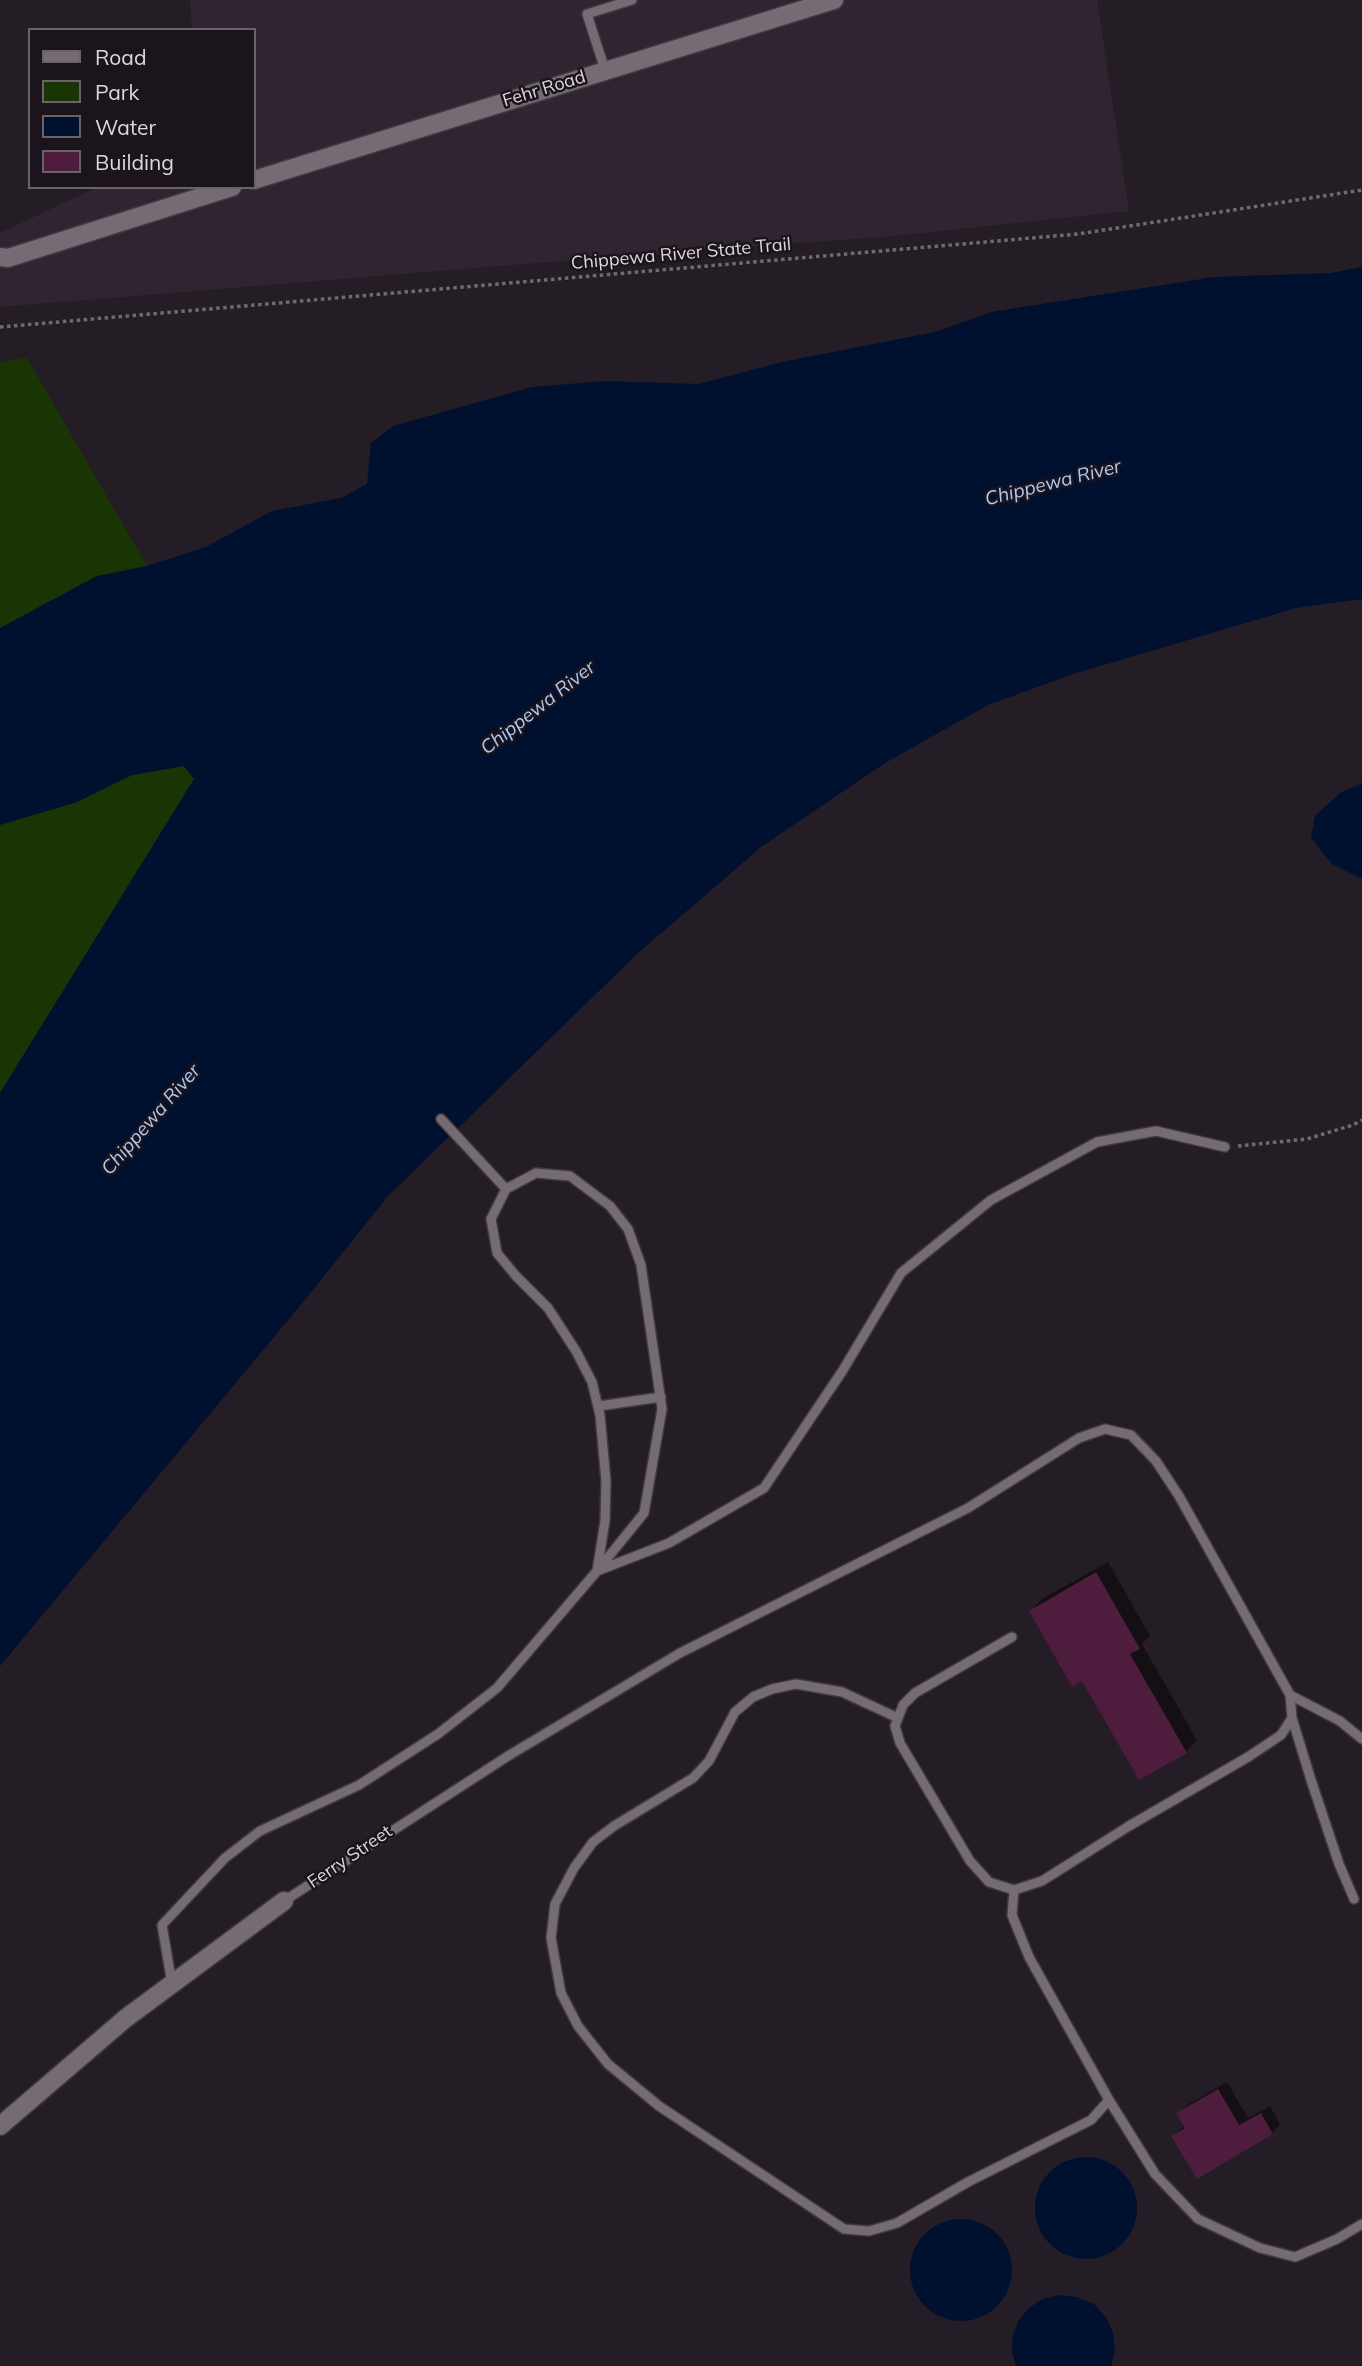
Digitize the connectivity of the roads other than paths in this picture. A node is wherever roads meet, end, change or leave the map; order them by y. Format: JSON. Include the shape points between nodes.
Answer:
{"nodes":[{"id":1,"x":632,"y":0,"type":"edge"},
{"id":2,"x":834,"y":0,"type":"edge"},
{"id":3,"x":605,"y":70,"type":"junction"},
{"id":4,"x":256,"y":179,"type":"edge"},
{"id":5,"x":226,"y":189,"type":"edge"},
{"id":6,"x":0,"y":257,"type":"edge"},
{"id":7,"x":441,"y":1119,"type":"dead end"},
{"id":8,"x":1225,"y":1147,"type":"road end"},
{"id":9,"x":506,"y":1189,"type":"junction"},
{"id":10,"x":661,"y":1397,"type":"junction"},
{"id":11,"x":598,"y":1406,"type":"junction"},
{"id":12,"x":597,"y":1571,"type":"junction"},
{"id":13,"x":1012,"y":1637,"type":"dead end"},
{"id":14,"x":1290,"y":1695,"type":"junction"},
{"id":15,"x":898,"y":1718,"type":"junction"},
{"id":16,"x":1293,"y":1718,"type":"junction"},
{"id":17,"x":1362,"y":1739,"type":"edge"},
{"id":18,"x":1014,"y":1890,"type":"junction"},
{"id":19,"x":1354,"y":1899,"type":"dead end"},
{"id":20,"x":284,"y":1901,"type":"joint"},
{"id":21,"x":172,"y":1984,"type":"junction"},
{"id":22,"x":1109,"y":2101,"type":"junction"},
{"id":23,"x":0,"y":2126,"type":"edge"},
{"id":24,"x":1362,"y":2224,"type":"edge"}],
"edges":[{"from":1,"to":3,"type":"lane","via":[[587,14]]},
{"from":2,"to":3,"type":"street","name":"Fehr Road"},
{"from":3,"to":4,"type":"street","name":"Fehr Road"},
{"from":5,"to":6,"type":"street"},
{"from":7,"to":9,"type":"lane"},
{"from":8,"to":12,"type":"lane","via":[[1156,1130],[1097,1142],[992,1200],[901,1273],[764,1488],[669,1543]]},
{"from":9,"to":10,"type":"lane","via":[[536,1173],[570,1176],[610,1206],[628,1229],[641,1265]]},
{"from":9,"to":11,"type":"lane","via":[[491,1219],[497,1253],[548,1308],[592,1382]]},
{"from":10,"to":11,"type":"lane"},
{"from":10,"to":12,"type":"lane","via":[[663,1409],[644,1513]]},
{"from":11,"to":12,"type":"lane","via":[[606,1481]]},
{"from":12,"to":21,"type":"lane","via":[[497,1688],[438,1734],[359,1785],[260,1830],[225,1858],[162,1925]]},
{"from":13,"to":15,"type":"lane","via":[[915,1693]]},
{"from":14,"to":16,"type":"lane"},
{"from":14,"to":17,"type":"lane","via":[[1340,1721]]},
{"from":14,"to":20,"type":"lane","name":"Ferry Street","via":[[1156,1461],[1131,1435],[1105,1429],[1079,1438],[968,1508],[680,1653],[508,1756]]},
{"from":15,"to":18,"type":"lane","via":[[895,1726],[900,1743],[970,1861],[989,1882]]},
{"from":15,"to":22,"type":"lane","via":[[842,1692],[796,1684],[772,1689],[735,1712],[709,1761],[693,1778],[593,1842],[555,1904],[551,1938],[561,1993],[578,2026],[608,2064],[659,2106],[844,2229],[869,2231],[897,2223],[1091,2120]]},
{"from":16,"to":18,"type":"lane","via":[[1281,1735],[1248,1758],[1042,1881]]},
{"from":16,"to":19,"type":"lane"},
{"from":18,"to":22,"type":"lane","via":[[1012,1915],[1029,1956]]},
{"from":20,"to":21,"type":"street","name":"Ferry Street"},
{"from":21,"to":23,"type":"street","name":"Ferry Street"},
{"from":22,"to":24,"type":"lane","via":[[1155,2174],[1198,2219],[1260,2248],[1295,2257]]}]}
